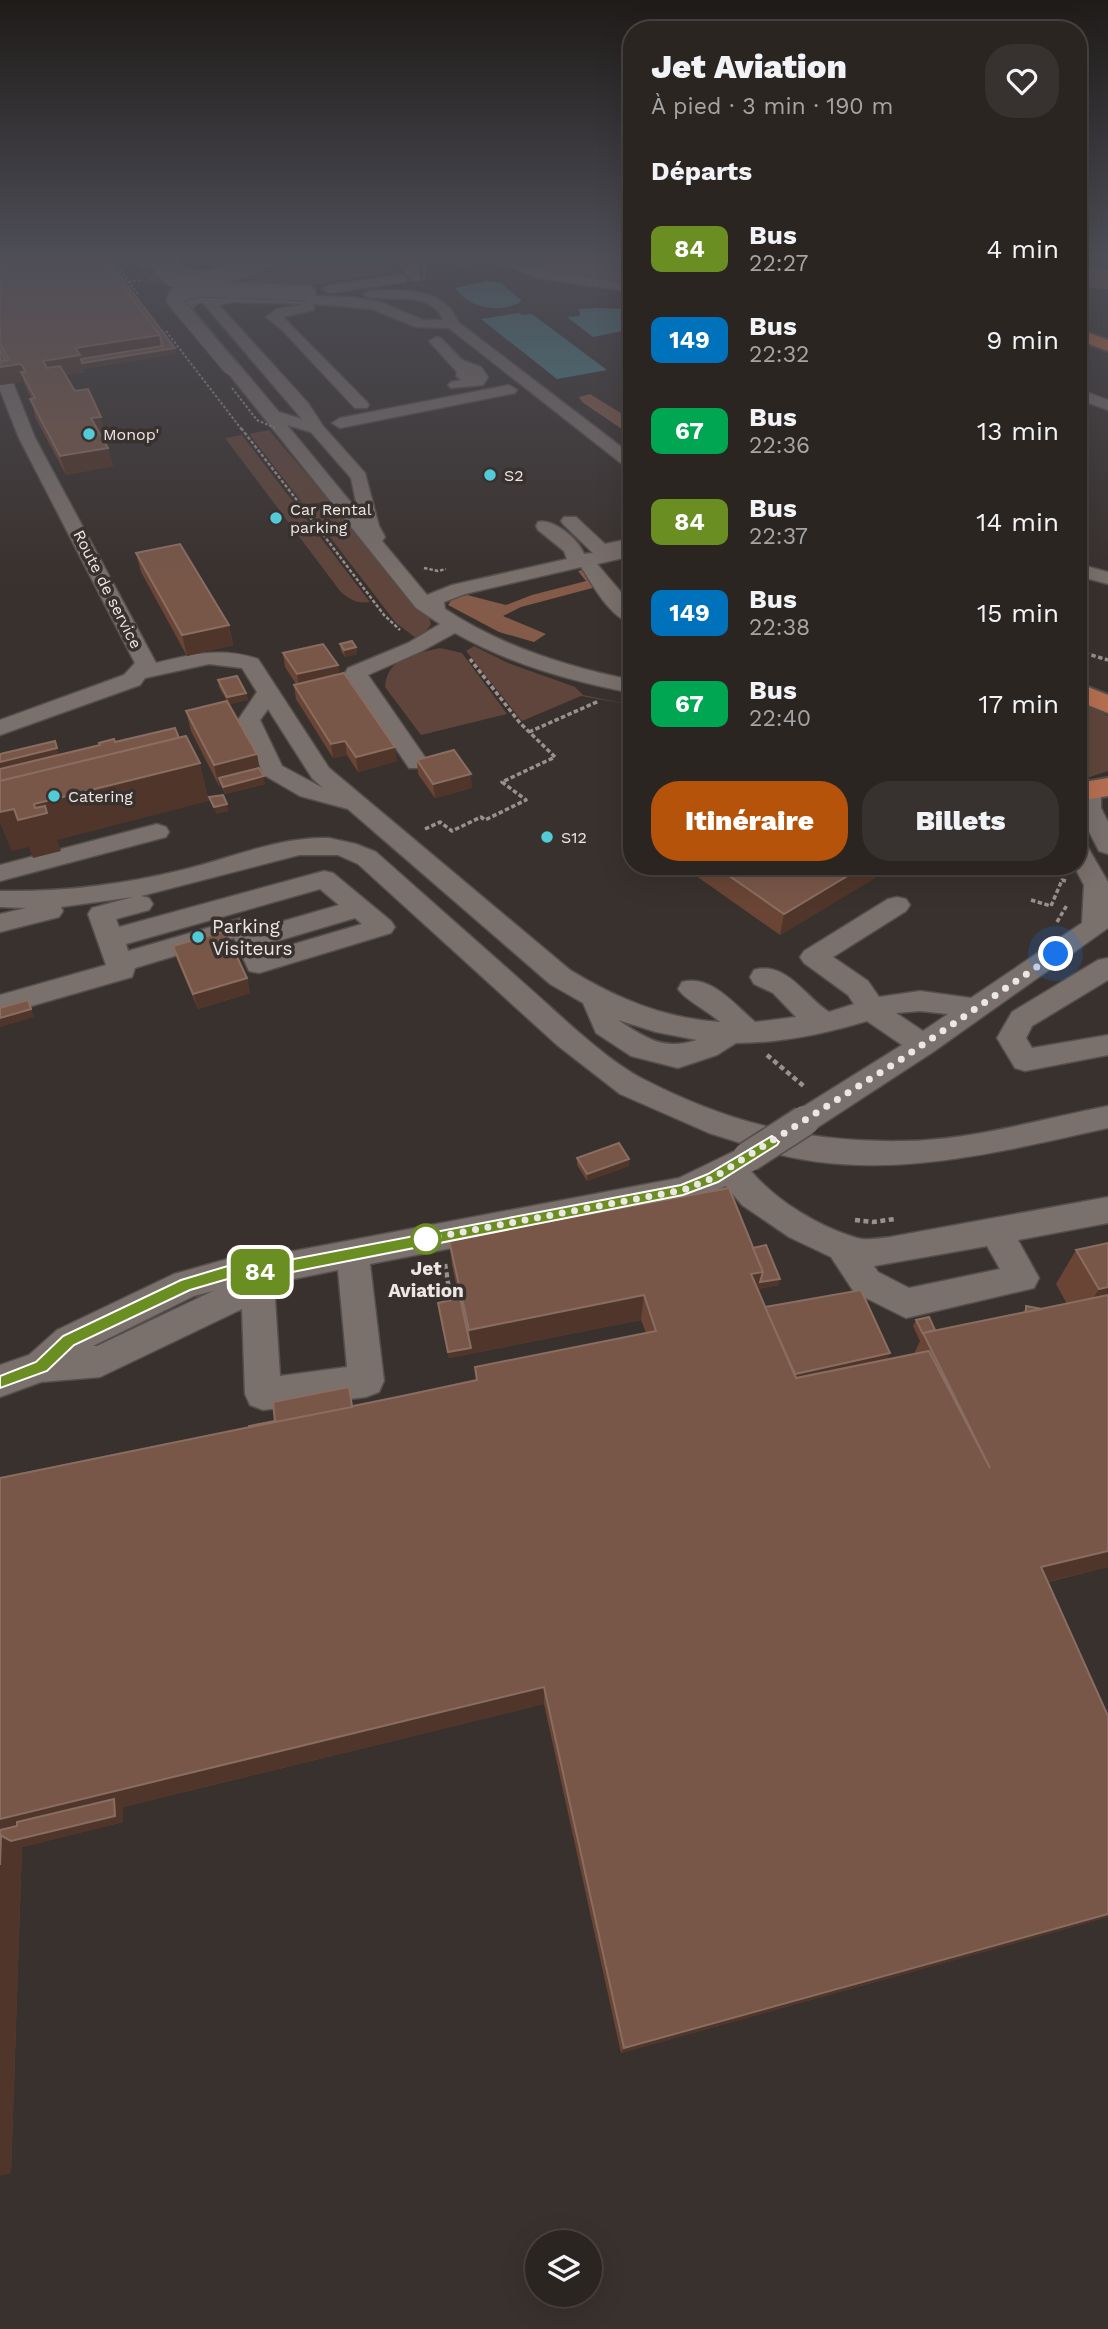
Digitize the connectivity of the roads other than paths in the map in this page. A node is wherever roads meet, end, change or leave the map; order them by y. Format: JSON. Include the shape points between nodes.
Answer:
{"nodes":[{"id":1,"x":228,"y":365,"type":"edge"},
{"id":2,"x":231,"y":365,"type":"edge"},
{"id":3,"x":265,"y":365,"type":"edge"},
{"id":4,"x":322,"y":365,"type":"edge"},
{"id":5,"x":458,"y":365,"type":"edge"},
{"id":6,"x":478,"y":365,"type":"edge"},
{"id":7,"x":505,"y":365,"type":"edge"},
{"id":8,"x":0,"y":370,"type":"edge"},
{"id":9,"x":449,"y":396,"type":"junction"},
{"id":10,"x":1087,"y":397,"type":"edge"},
{"id":11,"x":361,"y":405,"type":"dead end"},
{"id":12,"x":1108,"y":405,"type":"edge"},
{"id":13,"x":340,"y":421,"type":"dead end"},
{"id":14,"x":550,"y":421,"type":"dead end"},
{"id":15,"x":317,"y":429,"type":"junction"},
{"id":16,"x":623,"y":456,"type":"edge"},
{"id":17,"x":623,"y":469,"type":"edge"},
{"id":18,"x":623,"y":547,"type":"edge"},
{"id":19,"x":623,"y":552,"type":"edge"},
{"id":20,"x":586,"y":558,"type":"junction"},
{"id":21,"x":388,"y":561,"type":"junction"},
{"id":22,"x":1087,"y":570,"type":"edge"},
{"id":23,"x":1108,"y":576,"type":"edge"},
{"id":24,"x":1087,"y":582,"type":"edge"},
{"id":25,"x":1087,"y":587,"type":"edge"},
{"id":26,"x":1108,"y":588,"type":"edge"},
{"id":27,"x":459,"y":589,"type":"junction"},
{"id":28,"x":415,"y":596,"type":"junction"},
{"id":29,"x":623,"y":608,"type":"edge"},
{"id":30,"x":435,"y":613,"type":"junction"},
{"id":31,"x":454,"y":625,"type":"junction"},
{"id":32,"x":140,"y":673,"type":"junction"},
{"id":33,"x":623,"y":685,"type":"edge"},
{"id":34,"x":268,"y":694,"type":"junction"},
{"id":35,"x":1087,"y":695,"type":"edge"},
{"id":36,"x":1108,"y":705,"type":"edge"},
{"id":37,"x":0,"y":728,"type":"edge"},
{"id":38,"x":417,"y":763,"type":"edge"},
{"id":39,"x":1091,"y":790,"type":"edge"},
{"id":40,"x":355,"y":804,"type":"junction"},
{"id":41,"x":312,"y":809,"type":"junction"},
{"id":42,"x":158,"y":832,"type":"dead end"},
{"id":43,"x":1108,"y":846,"type":"edge"},
{"id":44,"x":342,"y":847,"type":"junction"},
{"id":45,"x":1087,"y":867,"type":"edge"},
{"id":46,"x":0,"y":873,"type":"edge"},
{"id":47,"x":202,"y":873,"type":"junction"},
{"id":48,"x":139,"y":889,"type":"junction"},
{"id":49,"x":0,"y":899,"type":"edge"},
{"id":50,"x":897,"y":905,"type":"dead end"},
{"id":51,"x":1102,"y":918,"type":"edge"},
{"id":52,"x":0,"y":923,"type":"edge"},
{"id":53,"x":115,"y":951,"type":"junction"},
{"id":54,"x":1108,"y":967,"type":"edge"},
{"id":55,"x":764,"y":977,"type":"dead end"},
{"id":56,"x":692,"y":989,"type":"dead end"},
{"id":57,"x":0,"y":1005,"type":"edge"},
{"id":58,"x":976,"y":1009,"type":"junction"},
{"id":59,"x":873,"y":1011,"type":"junction"},
{"id":60,"x":825,"y":1023,"type":"junction"},
{"id":61,"x":737,"y":1029,"type":"junction"},
{"id":62,"x":923,"y":1045,"type":"junction"},
{"id":63,"x":1108,"y":1045,"type":"edge"},
{"id":64,"x":1108,"y":1117,"type":"edge"},
{"id":65,"x":739,"y":1163,"type":"junction"},
{"id":66,"x":1108,"y":1210,"type":"edge"},
{"id":67,"x":996,"y":1231,"type":"junction"},
{"id":68,"x":847,"y":1233,"type":"junction"},
{"id":69,"x":351,"y":1253,"type":"junction"},
{"id":70,"x":257,"y":1272,"type":"junction"},
{"id":71,"x":0,"y":1381,"type":"edge"}],
"edges":[{"from":1,"to":21,"type":"street","bridge":true},
{"from":2,"to":15,"type":"street","via":[[273,415]]},
{"from":3,"to":15,"type":"street"},
{"from":4,"to":11,"type":"street"},
{"from":5,"to":9,"type":"street","via":[[466,372],[477,370],[480,377]]},
{"from":6,"to":9,"type":"street","via":[[509,390]]},
{"from":7,"to":16,"type":"street"},
{"from":8,"to":32,"type":"street","name":"Route de service","via":[[27,438],[146,664]]},
{"from":9,"to":13,"type":"street"},
{"from":10,"to":12,"type":"street"},
{"from":14,"to":17,"type":"street"},
{"from":15,"to":21,"type":"street","via":[[359,477],[370,526]]},
{"from":18,"to":20,"type":"street"},
{"from":19,"to":20,"type":"street"},
{"from":20,"to":20,"type":"street","via":[[573,549],[557,523]]},
{"from":20,"to":27,"type":"street"},
{"from":20,"to":29,"type":"street"},
{"from":21,"to":28,"type":"street"},
{"from":22,"to":23,"type":"street"},
{"from":24,"to":26,"type":"street"},
{"from":25,"to":26,"type":"street"},
{"from":27,"to":28,"type":"street"},
{"from":27,"to":30,"type":"street","via":[[434,599]]},
{"from":28,"to":30,"type":"street"},
{"from":30,"to":31,"type":"street"},
{"from":31,"to":33,"type":"street","via":[[567,671]]},
{"from":31,"to":38,"type":"street","via":[[415,647],[351,665]]},
{"from":32,"to":34,"type":"street","via":[[230,658],[250,664]]},
{"from":32,"to":37,"type":"street","name":"Route de service","via":[[107,690]]},
{"from":34,"to":40,"type":"street","via":[[320,773]]},
{"from":34,"to":41,"type":"street","via":[[249,720],[272,770]]},
{"from":35,"to":36,"type":"main road"},
{"from":39,"to":43,"type":"street","via":[[1089,808]]},
{"from":40,"to":41,"type":"street","via":[[332,800]]},
{"from":40,"to":61,"type":"street","via":[[559,977],[596,1001],[606,1026],[642,1049],[678,1057],[707,1048]]},
{"from":41,"to":44,"type":"street"},
{"from":42,"to":46,"type":"street"},
{"from":44,"to":47,"type":"street","via":[[288,849]]},
{"from":44,"to":64,"type":"street","via":[[367,858],[568,1038],[631,1086],[720,1125],[778,1143],[906,1153],[967,1147]]},
{"from":45,"to":51,"type":"street","via":[[1097,885]]},
{"from":47,"to":48,"type":"street"},
{"from":47,"to":53,"type":"street","via":[[187,892],[101,914]]},
{"from":48,"to":49,"type":"street","via":[[62,900]]},
{"from":48,"to":52,"type":"street"},
{"from":50,"to":59,"type":"street","via":[[814,957],[858,988]]},
{"from":51,"to":58,"type":"street"},
{"from":53,"to":53,"type":"street","via":[[242,927],[259,964],[382,927],[324,879]]},
{"from":53,"to":57,"type":"street","via":[[122,970]]},
{"from":54,"to":63,"type":"street","via":[[1022,1019],[1011,1038],[1025,1060]]},
{"from":55,"to":60,"type":"street","via":[[794,994],[796,1002]]},
{"from":56,"to":61,"type":"street","via":[[730,1012]]},
{"from":58,"to":59,"type":"street","via":[[900,1002]]},
{"from":58,"to":62,"type":"street"},
{"from":59,"to":60,"type":"street"},
{"from":59,"to":62,"type":"street"},
{"from":60,"to":61,"type":"street"},
{"from":62,"to":65,"type":"street","bridge":true},
{"from":65,"to":68,"type":"street","via":[[763,1204],[801,1227]]},
{"from":65,"to":69,"type":"street","via":[[683,1190]]},
{"from":66,"to":67,"type":"street"},
{"from":67,"to":68,"type":"street","via":[[856,1253]]},
{"from":67,"to":68,"type":"street","via":[[1022,1278],[906,1303],[866,1282]]},
{"from":69,"to":70,"type":"street"},
{"from":69,"to":70,"type":"street","via":[[366,1381],[263,1394]]},
{"from":70,"to":71,"type":"street","via":[[231,1272],[186,1284],[69,1340],[41,1366]]}]}
